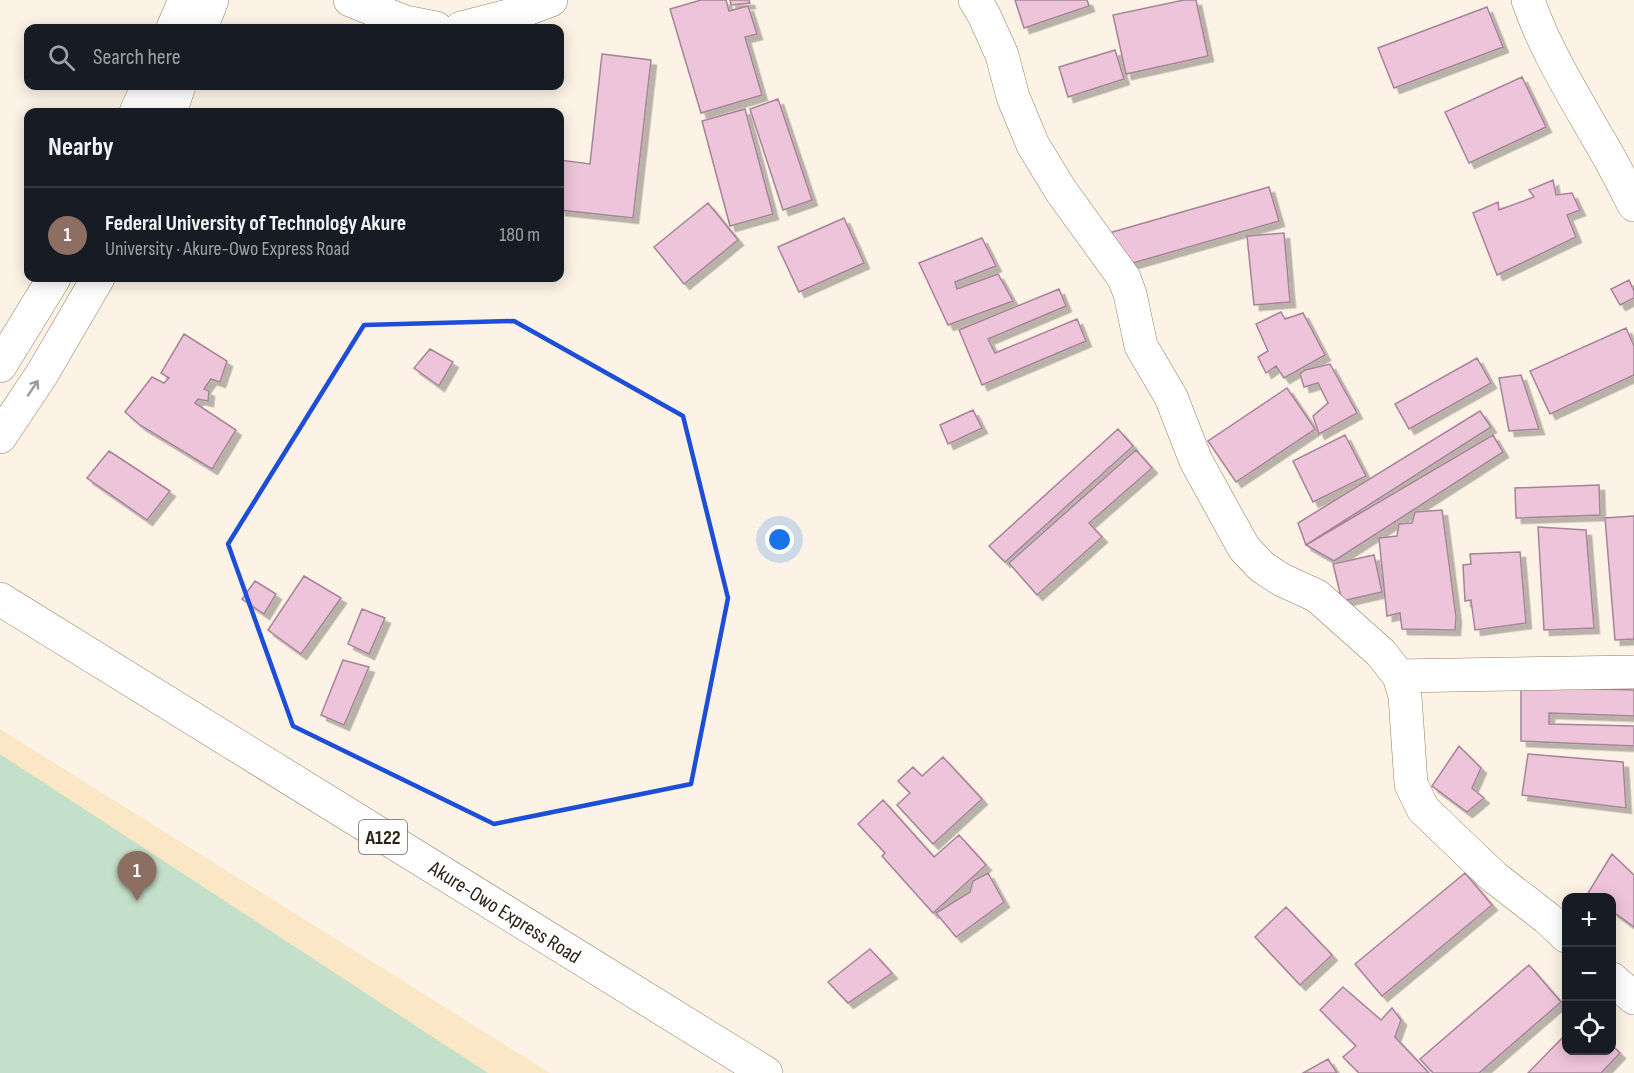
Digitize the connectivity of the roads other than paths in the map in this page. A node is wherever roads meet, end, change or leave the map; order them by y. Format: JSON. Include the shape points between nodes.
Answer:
{"nodes":[{"id":1,"x":185,"y":0,"type":"edge"},
{"id":2,"x":212,"y":0,"type":"edge"},
{"id":3,"x":350,"y":0,"type":"edge"},
{"id":4,"x":551,"y":0,"type":"edge"},
{"id":5,"x":975,"y":0,"type":"edge"},
{"id":6,"x":1528,"y":0,"type":"edge"},
{"id":7,"x":175,"y":24,"type":"edge"},
{"id":8,"x":203,"y":24,"type":"edge"},
{"id":9,"x":415,"y":24,"type":"edge"},
{"id":10,"x":477,"y":24,"type":"edge"},
{"id":11,"x":146,"y":90,"type":"edge"},
{"id":12,"x":178,"y":90,"type":"edge"},
{"id":13,"x":138,"y":108,"type":"edge"},
{"id":14,"x":171,"y":108,"type":"edge"},
{"id":15,"x":1634,"y":205,"type":"edge"},
{"id":16,"x":52,"y":282,"type":"edge"},
{"id":17,"x":96,"y":282,"type":"edge"},
{"id":18,"x":0,"y":366,"type":"edge"},
{"id":19,"x":0,"y":436,"type":"edge"},
{"id":20,"x":0,"y":599,"type":"edge"},
{"id":21,"x":1634,"y":672,"type":"edge"},
{"id":22,"x":1399,"y":676,"type":"junction"},
{"id":23,"x":1562,"y":932,"type":"edge"},
{"id":24,"x":1616,"y":983,"type":"edge"},
{"id":25,"x":1634,"y":998,"type":"edge"},
{"id":26,"x":766,"y":1073,"type":"edge"}],
"edges":[{"from":1,"to":7,"type":"main road"},
{"from":2,"to":8,"type":"main road"},
{"from":3,"to":9,"type":"main road"},
{"from":4,"to":10,"type":"main road"},
{"from":5,"to":22,"type":"main road","via":[[1002,55],[1013,97],[1033,145],[1124,278],[1141,346],[1171,397],[1196,461],[1244,548],[1262,567],[1317,596],[1381,653]]},
{"from":6,"to":15,"type":"main road","via":[[1563,78]]},
{"from":11,"to":13,"type":"main road"},
{"from":12,"to":14,"type":"main road"},
{"from":16,"to":18,"type":"main road"},
{"from":19,"to":17,"type":"main road","one_way":true},
{"from":20,"to":26,"type":"main road","name":"Akure-Owo Express Road","number":"A122"},
{"from":21,"to":22,"type":"main road"},
{"from":22,"to":23,"type":"main road","via":[[1405,696],[1411,784],[1423,809],[1494,877]]},
{"from":24,"to":25,"type":"main road"}]}
